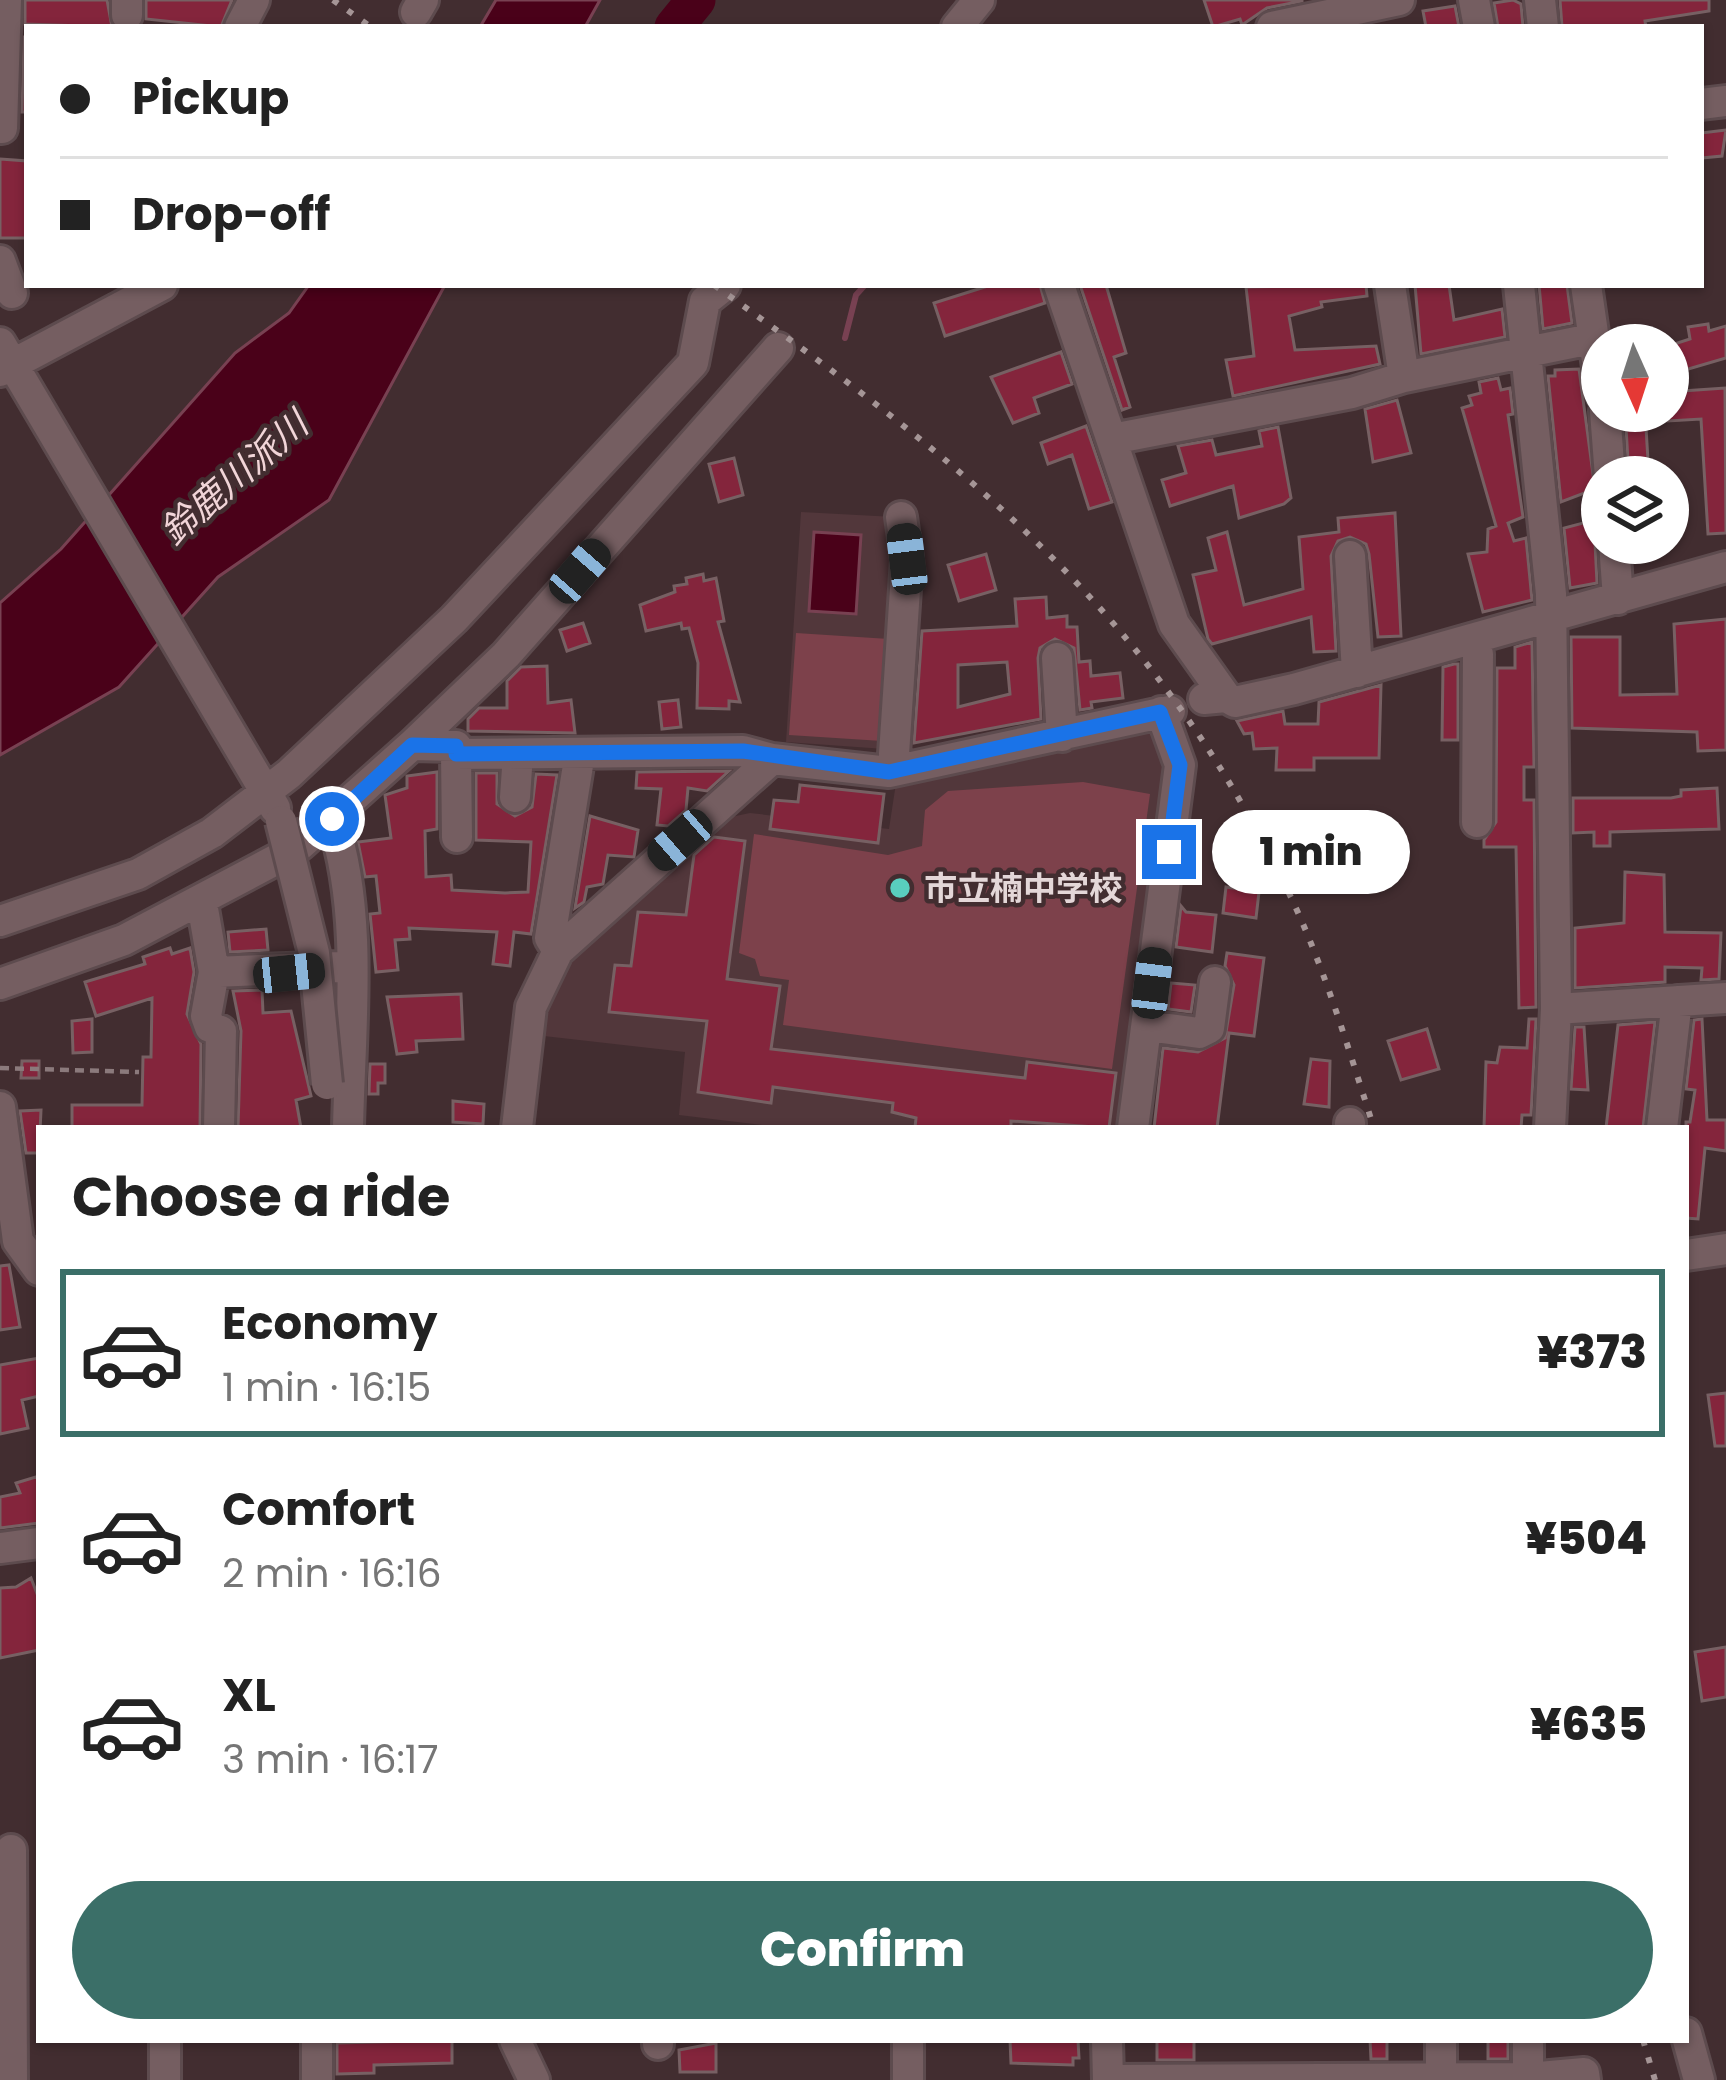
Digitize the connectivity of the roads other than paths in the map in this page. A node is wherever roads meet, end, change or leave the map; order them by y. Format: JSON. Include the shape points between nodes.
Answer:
{"nodes":[{"id":1,"x":5,"y":0,"type":"edge"},
{"id":2,"x":980,"y":0,"type":"edge"},
{"id":3,"x":1399,"y":0,"type":"edge"},
{"id":4,"x":1336,"y":14,"type":"edge"},
{"id":5,"x":960,"y":24,"type":"edge"},
{"id":6,"x":1287,"y":24,"type":"edge"},
{"id":7,"x":1,"y":128,"type":"edge"},
{"id":8,"x":0,"y":258,"type":"edge"},
{"id":9,"x":156,"y":288,"type":"edge"},
{"id":10,"x":721,"y":288,"type":"edge"},
{"id":11,"x":1059,"y":288,"type":"edge"},
{"id":12,"x":1390,"y":288,"type":"edge"},
{"id":13,"x":1519,"y":288,"type":"edge"},
{"id":14,"x":1586,"y":288,"type":"edge"},
{"id":15,"x":15,"y":292,"type":"edge"},
{"id":16,"x":1590,"y":324,"type":"edge"},
{"id":17,"x":1581,"y":341,"type":"edge"},
{"id":18,"x":778,"y":348,"type":"dead end"},
{"id":19,"x":1528,"y":349,"type":"junction"},
{"id":20,"x":8,"y":364,"type":"edge"},
{"id":21,"x":1404,"y":377,"type":"junction"},
{"id":22,"x":1112,"y":440,"type":"junction"},
{"id":23,"x":902,"y":517,"type":"dead end"},
{"id":24,"x":1350,"y":556,"type":"dead end"},
{"id":25,"x":1615,"y":564,"type":"edge"},
{"id":26,"x":1726,"y":568,"type":"edge"},
{"id":27,"x":1617,"y":588,"type":"junction"},
{"id":28,"x":1551,"y":605,"type":"junction"},
{"id":29,"x":1473,"y":640,"type":"junction"},
{"id":30,"x":1057,"y":658,"type":"dead end"},
{"id":31,"x":1357,"y":672,"type":"junction"},
{"id":32,"x":1062,"y":736,"type":"junction"},
{"id":33,"x":412,"y":745,"type":"junction"},
{"id":34,"x":456,"y":754,"type":"junction"},
{"id":35,"x":518,"y":754,"type":"junction"},
{"id":36,"x":580,"y":754,"type":"junction"},
{"id":37,"x":772,"y":759,"type":"junction"},
{"id":38,"x":896,"y":762,"type":"junction"},
{"id":39,"x":264,"y":783,"type":"junction"},
{"id":40,"x":515,"y":797,"type":"dead end"},
{"id":41,"x":332,"y":819,"type":"junction"},
{"id":42,"x":1477,"y":822,"type":"dead end"},
{"id":43,"x":457,"y":837,"type":"dead end"},
{"id":44,"x":287,"y":841,"type":"junction"},
{"id":45,"x":202,"y":903,"type":"junction"},
{"id":46,"x":0,"y":921,"type":"edge"},
{"id":47,"x":558,"y":951,"type":"junction"},
{"id":48,"x":350,"y":966,"type":"junction"},
{"id":49,"x":214,"y":972,"type":"junction"},
{"id":50,"x":1215,"y":982,"type":"dead end"},
{"id":51,"x":0,"y":984,"type":"edge"},
{"id":52,"x":1726,"y":998,"type":"edge"},
{"id":53,"x":1677,"y":1001,"type":"junction"},
{"id":54,"x":1556,"y":1009,"type":"junction"},
{"id":55,"x":1147,"y":1026,"type":"junction"},
{"id":56,"x":0,"y":1107,"type":"edge"},
{"id":57,"x":219,"y":1125,"type":"edge"},
{"id":58,"x":334,"y":1125,"type":"edge"},
{"id":59,"x":348,"y":1125,"type":"edge"},
{"id":60,"x":517,"y":1125,"type":"edge"},
{"id":61,"x":1133,"y":1125,"type":"edge"},
{"id":62,"x":1550,"y":1125,"type":"edge"},
{"id":63,"x":1662,"y":1125,"type":"edge"},
{"id":64,"x":7,"y":1219,"type":"edge"},
{"id":65,"x":1726,"y":1249,"type":"edge"},
{"id":66,"x":0,"y":1253,"type":"edge"},
{"id":67,"x":1689,"y":1255,"type":"edge"},
{"id":68,"x":36,"y":1268,"type":"edge"},
{"id":69,"x":36,"y":1269,"type":"edge"},
{"id":70,"x":36,"y":1544,"type":"edge"},
{"id":71,"x":0,"y":1548,"type":"edge"},
{"id":72,"x":17,"y":1851,"type":"edge"},
{"id":73,"x":6,"y":2000,"type":"edge"},
{"id":74,"x":165,"y":2043,"type":"edge"},
{"id":75,"x":317,"y":2043,"type":"edge"},
{"id":76,"x":516,"y":2043,"type":"edge"},
{"id":77,"x":908,"y":2043,"type":"edge"},
{"id":78,"x":1108,"y":2043,"type":"edge"},
{"id":79,"x":1441,"y":2043,"type":"edge"},
{"id":80,"x":1528,"y":2043,"type":"edge"},
{"id":81,"x":1689,"y":2043,"type":"edge"},
{"id":82,"x":1442,"y":2076,"type":"junction"},
{"id":83,"x":1528,"y":2078,"type":"edge"},
{"id":84,"x":1297,"y":2079,"type":"edge"},
{"id":85,"x":1492,"y":2079,"type":"edge"},
{"id":86,"x":12,"y":2080,"type":"edge"},
{"id":87,"x":165,"y":2080,"type":"edge"},
{"id":88,"x":317,"y":2080,"type":"edge"},
{"id":89,"x":534,"y":2080,"type":"edge"},
{"id":90,"x":908,"y":2080,"type":"edge"},
{"id":91,"x":1109,"y":2080,"type":"edge"},
{"id":92,"x":1585,"y":2080,"type":"edge"},
{"id":93,"x":1699,"y":2080,"type":"edge"}],
"edges":[{"from":1,"to":7,"type":"street"},
{"from":2,"to":5,"type":"street"},
{"from":3,"to":4,"type":"street"},
{"from":4,"to":6,"type":"street"},
{"from":8,"to":15,"type":"street"},
{"from":9,"to":20,"type":"street"},
{"from":10,"to":39,"type":"street","via":[[705,301],[693,363],[356,715]]},
{"from":11,"to":22,"type":"street"},
{"from":12,"to":21,"type":"street"},
{"from":13,"to":19,"type":"street"},
{"from":14,"to":16,"type":"street"},
{"from":17,"to":19,"type":"street"},
{"from":18,"to":33,"type":"street","via":[[506,656]]},
{"from":19,"to":21,"type":"street"},
{"from":19,"to":28,"type":"street"},
{"from":20,"to":39,"type":"street"},
{"from":21,"to":22,"type":"street"},
{"from":22,"to":31,"type":"street","via":[[1174,624],[1215,698],[1235,702]]},
{"from":23,"to":38,"type":"street","via":[[907,559]]},
{"from":24,"to":31,"type":"street"},
{"from":25,"to":27,"type":"street"},
{"from":26,"to":27,"type":"street"},
{"from":27,"to":28,"type":"street"},
{"from":28,"to":29,"type":"street"},
{"from":28,"to":54,"type":"street"},
{"from":29,"to":31,"type":"street"},
{"from":29,"to":42,"type":"street"},
{"from":30,"to":32,"type":"street"},
{"from":32,"to":38,"type":"street"},
{"from":32,"to":55,"type":"street","via":[[1165,711],[1180,765]]},
{"from":33,"to":34,"type":"street","via":[[456,746]]},
{"from":33,"to":41,"type":"street"},
{"from":34,"to":35,"type":"street"},
{"from":34,"to":43,"type":"street"},
{"from":35,"to":36,"type":"street"},
{"from":35,"to":40,"type":"street"},
{"from":36,"to":37,"type":"street","via":[[743,751]]},
{"from":36,"to":47,"type":"street","via":[[550,938]]},
{"from":37,"to":38,"type":"street","via":[[873,773]]},
{"from":37,"to":47,"type":"street"},
{"from":39,"to":44,"type":"street"},
{"from":39,"to":46,"type":"street","via":[[212,833],[138,874]]},
{"from":41,"to":44,"type":"street"},
{"from":41,"to":48,"type":"street","via":[[344,855]]},
{"from":44,"to":45,"type":"street"},
{"from":44,"to":58,"type":"street","bridge":true,"via":[[314,953]]},
{"from":45,"to":49,"type":"street"},
{"from":45,"to":51,"type":"street"},
{"from":47,"to":60,"type":"street","via":[[531,1007]]},
{"from":48,"to":49,"type":"street"},
{"from":48,"to":59,"type":"street"},
{"from":49,"to":57,"type":"street","via":[[206,1016],[221,1031]]},
{"from":50,"to":55,"type":"street","via":[[1209,1028]]},
{"from":52,"to":53,"type":"street"},
{"from":53,"to":54,"type":"street"},
{"from":53,"to":63,"type":"street"},
{"from":54,"to":62,"type":"street"},
{"from":55,"to":61,"type":"street"},
{"from":56,"to":64,"type":"street"},
{"from":64,"to":68,"type":"street"},
{"from":65,"to":67,"type":"street"},
{"from":66,"to":69,"type":"street"},
{"from":70,"to":71,"type":"street"},
{"from":72,"to":73,"type":"street"},
{"from":73,"to":86,"type":"street"},
{"from":74,"to":87,"type":"street"},
{"from":75,"to":88,"type":"street"},
{"from":76,"to":89,"type":"street"},
{"from":77,"to":90,"type":"street"},
{"from":78,"to":91,"type":"street"},
{"from":79,"to":82,"type":"street"},
{"from":80,"to":83,"type":"street"},
{"from":81,"to":93,"type":"street"},
{"from":82,"to":84,"type":"street"},
{"from":82,"to":85,"type":"street"},
{"from":83,"to":85,"type":"street"},
{"from":83,"to":92,"type":"street","via":[[1584,2073]]},
{"from":84,"to":91,"type":"street"}]}
